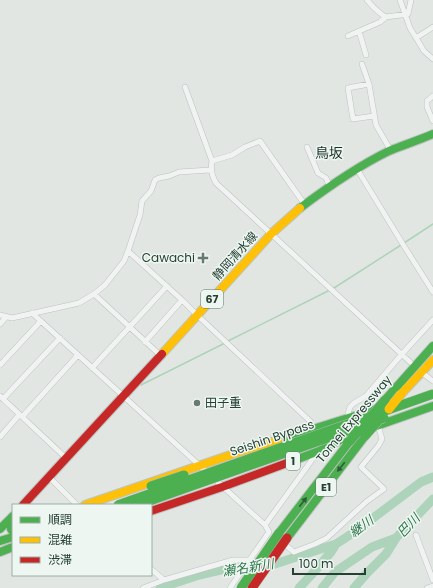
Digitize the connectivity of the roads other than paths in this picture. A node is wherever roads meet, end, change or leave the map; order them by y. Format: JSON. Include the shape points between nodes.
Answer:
{"nodes":[{"id":1,"x":367,"y":0,"type":"edge"},
{"id":2,"x":400,"y":0,"type":"edge"},
{"id":3,"x":411,"y":0,"type":"edge"},
{"id":4,"x":405,"y":15,"type":"junction"},
{"id":5,"x":386,"y":16,"type":"junction"},
{"id":6,"x":433,"y":27,"type":"edge"},
{"id":7,"x":359,"y":31,"type":"junction"},
{"id":8,"x":348,"y":36,"type":"dead end"},
{"id":9,"x":416,"y":38,"type":"junction"},
{"id":10,"x":366,"y":55,"type":"dead end"},
{"id":11,"x":433,"y":59,"type":"edge"},
{"id":12,"x":362,"y":64,"type":"dead end"},
{"id":13,"x":369,"y":84,"type":"junction"},
{"id":14,"x":185,"y":87,"type":"dead end"},
{"id":15,"x":433,"y":96,"type":"edge"},
{"id":16,"x":374,"y":116,"type":"junction"},
{"id":17,"x":433,"y":121,"type":"edge"},
{"id":18,"x":433,"y":134,"type":"edge"},
{"id":19,"x":307,"y":147,"type":"dead end"},
{"id":20,"x":391,"y":151,"type":"junction"},
{"id":21,"x":212,"y":162,"type":"junction"},
{"id":22,"x":357,"y":169,"type":"junction"},
{"id":23,"x":210,"y":170,"type":"junction"},
{"id":24,"x":330,"y":187,"type":"junction"},
{"id":25,"x":306,"y":204,"type":"junction"},
{"id":26,"x":272,"y":234,"type":"junction"},
{"id":27,"x":128,"y":251,"type":"junction"},
{"id":28,"x":167,"y":286,"type":"junction"},
{"id":29,"x":433,"y":292,"type":"edge"},
{"id":30,"x":94,"y":294,"type":"junction"},
{"id":31,"x":182,"y":300,"type":"junction"},
{"id":32,"x":32,"y":313,"type":"junction"},
{"id":33,"x":0,"y":315,"type":"edge"},
{"id":34,"x":197,"y":316,"type":"junction"},
{"id":35,"x":6,"y":317,"type":"junction"},
{"id":36,"x":433,"y":320,"type":"edge"},
{"id":37,"x":41,"y":321,"type":"junction"},
{"id":38,"x":0,"y":324,"type":"edge"},
{"id":39,"x":129,"y":327,"type":"junction"},
{"id":40,"x":60,"y":338,"type":"junction"},
{"id":41,"x":145,"y":342,"type":"junction"},
{"id":42,"x":433,"y":346,"type":"edge"},
{"id":43,"x":402,"y":354,"type":"junction"},
{"id":44,"x":78,"y":355,"type":"junction"},
{"id":45,"x":160,"y":355,"type":"junction"},
{"id":46,"x":433,"y":360,"type":"edge"},
{"id":47,"x":410,"y":362,"type":"dead end"},
{"id":48,"x":0,"y":365,"type":"edge"},
{"id":49,"x":92,"y":368,"type":"junction"},
{"id":50,"x":425,"y":375,"type":"dead end"},
{"id":51,"x":433,"y":381,"type":"edge"},
{"id":52,"x":433,"y":389,"type":"edge"},
{"id":53,"x":433,"y":394,"type":"edge"},
{"id":54,"x":123,"y":396,"type":"junction"},
{"id":55,"x":3,"y":399,"type":"edge"},
{"id":56,"x":433,"y":401,"type":"edge"},
{"id":57,"x":0,"y":405,"type":"edge"},
{"id":58,"x":433,"y":406,"type":"edge"},
{"id":59,"x":21,"y":416,"type":"junction"},
{"id":60,"x":382,"y":418,"type":"junction"},
{"id":61,"x":347,"y":419,"type":"junction"},
{"id":62,"x":311,"y":429,"type":"junction"},
{"id":63,"x":0,"y":437,"type":"edge"},
{"id":64,"x":349,"y":439,"type":"junction"},
{"id":65,"x":319,"y":451,"type":"junction"},
{"id":66,"x":66,"y":458,"type":"junction"},
{"id":67,"x":198,"y":465,"type":"junction"},
{"id":68,"x":49,"y":477,"type":"junction"},
{"id":69,"x":222,"y":487,"type":"junction"},
{"id":70,"x":24,"y":504,"type":"edge"},
{"id":71,"x":76,"y":504,"type":"edge"},
{"id":72,"x":88,"y":504,"type":"edge"},
{"id":73,"x":101,"y":504,"type":"edge"},
{"id":74,"x":121,"y":504,"type":"edge"},
{"id":75,"x":141,"y":504,"type":"edge"},
{"id":76,"x":152,"y":507,"type":"edge"},
{"id":77,"x":152,"y":511,"type":"edge"},
{"id":78,"x":12,"y":516,"type":"edge"},
{"id":79,"x":1,"y":525,"type":"edge"},
{"id":80,"x":265,"y":525,"type":"junction"},
{"id":81,"x":12,"y":530,"type":"edge"},
{"id":82,"x":269,"y":532,"type":"junction"},
{"id":83,"x":416,"y":535,"type":"dead end"},
{"id":84,"x":12,"y":536,"type":"edge"},
{"id":85,"x":283,"y":536,"type":"junction"},
{"id":86,"x":12,"y":540,"type":"edge"},
{"id":87,"x":0,"y":541,"type":"edge"},
{"id":88,"x":0,"y":545,"type":"edge"},
{"id":89,"x":12,"y":548,"type":"edge"},
{"id":90,"x":12,"y":551,"type":"edge"},
{"id":91,"x":0,"y":552,"type":"edge"},
{"id":92,"x":0,"y":555,"type":"edge"},
{"id":93,"x":250,"y":560,"type":"junction"},
{"id":94,"x":152,"y":570,"type":"edge"},
{"id":95,"x":164,"y":580,"type":"junction"},
{"id":96,"x":433,"y":580,"type":"edge"},
{"id":97,"x":433,"y":586,"type":"edge"},
{"id":98,"x":143,"y":588,"type":"edge"},
{"id":99,"x":230,"y":588,"type":"edge"},
{"id":100,"x":241,"y":588,"type":"edge"},
{"id":101,"x":252,"y":588,"type":"edge"},
{"id":102,"x":427,"y":588,"type":"edge"}],
"edges":[{"from":1,"to":5,"type":"street","via":[[376,11]]},
{"from":2,"to":4,"type":"street"},
{"from":3,"to":4,"type":"street","via":[[408,14]]},
{"from":4,"to":5,"type":"street"},
{"from":4,"to":9,"type":"street"},
{"from":5,"to":7,"type":"street","via":[[380,22]]},
{"from":6,"to":9,"type":"street"},
{"from":7,"to":8,"type":"street"},
{"from":7,"to":10,"type":"street"},
{"from":9,"to":11,"type":"street"},
{"from":12,"to":13,"type":"street"},
{"from":13,"to":16,"type":"street"},
{"from":13,"to":16,"type":"street","via":[[348,88],[352,119]]},
{"from":14,"to":21,"type":"street"},
{"from":15,"to":17,"type":"street","via":[[427,101],[427,107]]},
{"from":16,"to":20,"type":"street","via":[[376,125]]},
{"from":18,"to":20,"type":"main road","name":"静岡清水線","number":"67"},
{"from":19,"to":24,"type":"street","via":[[318,173],[326,178]]},
{"from":20,"to":22,"type":"main road","name":"静岡清水線","number":"67"},
{"from":21,"to":23,"type":"street"},
{"from":21,"to":25,"type":"street","via":[[260,141]]},
{"from":22,"to":24,"type":"main road","name":"静岡清水線","number":"67"},
{"from":22,"to":29,"type":"street"},
{"from":23,"to":26,"type":"street","via":[[216,183]]},
{"from":23,"to":27,"type":"street","via":[[179,172],[155,180],[151,191],[142,201],[140,216]]},
{"from":24,"to":25,"type":"main road","name":"静岡清水線","number":"67"},
{"from":25,"to":26,"type":"main road","name":"静岡清水線","number":"67"},
{"from":26,"to":34,"type":"main road","name":"静岡清水線","number":"67"},
{"from":26,"to":43,"type":"street"},
{"from":27,"to":28,"type":"street"},
{"from":27,"to":30,"type":"street","via":[[116,272]]},
{"from":28,"to":31,"type":"street"},
{"from":28,"to":39,"type":"street"},
{"from":30,"to":32,"type":"street","via":[[80,303]]},
{"from":30,"to":39,"type":"street"},
{"from":31,"to":34,"type":"street"},
{"from":31,"to":41,"type":"street"},
{"from":32,"to":35,"type":"street"},
{"from":32,"to":37,"type":"street"},
{"from":33,"to":35,"type":"street"},
{"from":34,"to":45,"type":"main road","name":"静岡清水線","number":"67"},
{"from":34,"to":62,"type":"street","via":[[312,422]]},
{"from":35,"to":38,"type":"street"},
{"from":36,"to":43,"type":"street"},
{"from":37,"to":40,"type":"street"},
{"from":37,"to":48,"type":"street"},
{"from":39,"to":41,"type":"street"},
{"from":39,"to":49,"type":"street"},
{"from":40,"to":44,"type":"street"},
{"from":40,"to":55,"type":"street"},
{"from":41,"to":45,"type":"street"},
{"from":42,"to":64,"type":"main road","name":"Tomei Expressway","number":"E1","bridge":true},
{"from":43,"to":47,"type":"street"},
{"from":43,"to":61,"type":"street","via":[[366,396],[350,407]]},
{"from":44,"to":49,"type":"street"},
{"from":44,"to":59,"type":"street"},
{"from":45,"to":54,"type":"main road","name":"静岡清水線","number":"67"},
{"from":46,"to":85,"type":"main road","name":"Tomei Expressway","number":"E1","one_way":true,"bridge":true,"via":[[365,436]]},
{"from":49,"to":54,"type":"street"},
{"from":50,"to":51,"type":"street"},
{"from":52,"to":61,"type":"main road"},
{"from":53,"to":60,"type":"main road","name":"Seishin Bypass","number":"1","bridge":true},
{"from":54,"to":66,"type":"main road","name":"静岡清水線","number":"67"},
{"from":54,"to":67,"type":"street"},
{"from":55,"to":57,"type":"street"},
{"from":55,"to":59,"type":"street"},
{"from":56,"to":60,"type":"main road","name":"Seishin Bypass","number":"1"},
{"from":58,"to":60,"type":"main road","number":"1"},
{"from":59,"to":63,"type":"street"},
{"from":59,"to":66,"type":"street"},
{"from":60,"to":64,"type":"main road","number":"1"},
{"from":60,"to":73,"type":"main road","bridge":true,"via":[[306,434]]},
{"from":60,"to":74,"type":"main road","name":"Seishin Bypass","number":"1","bridge":true},
{"from":60,"to":75,"type":"main road","name":"Seishin Bypass","number":"1","bridge":true},
{"from":60,"to":76,"type":"main road","number":"1","bridge":true,"via":[[280,462]]},
{"from":60,"to":82,"type":"street","via":[[382,440],[361,467],[384,488],[327,538],[315,544],[294,552]]},
{"from":61,"to":62,"type":"main road"},
{"from":61,"to":64,"type":"street"},
{"from":62,"to":67,"type":"main road"},
{"from":64,"to":65,"type":"main road","number":"1"},
{"from":85,"to":64,"type":"main road","name":"Tomei Expressway","number":"E1","one_way":true},
{"from":65,"to":69,"type":"main road","number":"1"},
{"from":65,"to":80,"type":"street"},
{"from":66,"to":68,"type":"main road","name":"静岡清水線","number":"67"},
{"from":67,"to":69,"type":"street"},
{"from":67,"to":72,"type":"main road"},
{"from":68,"to":70,"type":"main road","name":"静岡清水線","number":"67"},
{"from":68,"to":71,"type":"street"},
{"from":69,"to":77,"type":"main road","number":"1"},
{"from":69,"to":80,"type":"street"},
{"from":78,"to":79,"type":"main road"},
{"from":78,"to":81,"type":"main road"},
{"from":80,"to":82,"type":"street"},
{"from":82,"to":93,"type":"street"},
{"from":83,"to":96,"type":"street"},
{"from":84,"to":87,"type":"main road"},
{"from":85,"to":100,"type":"main road","name":"Tomei Expressway","number":"E1","bridge":true},
{"from":85,"to":101,"type":"main road","name":"Tomei Expressway","number":"E1","bridge":true},
{"from":86,"to":88,"type":"main road"},
{"from":89,"to":91,"type":"main road"},
{"from":90,"to":92,"type":"main road"},
{"from":93,"to":95,"type":"street","via":[[233,560]]},
{"from":93,"to":99,"type":"street"},
{"from":94,"to":95,"type":"street"},
{"from":95,"to":98,"type":"street"},
{"from":97,"to":102,"type":"street"}]}
